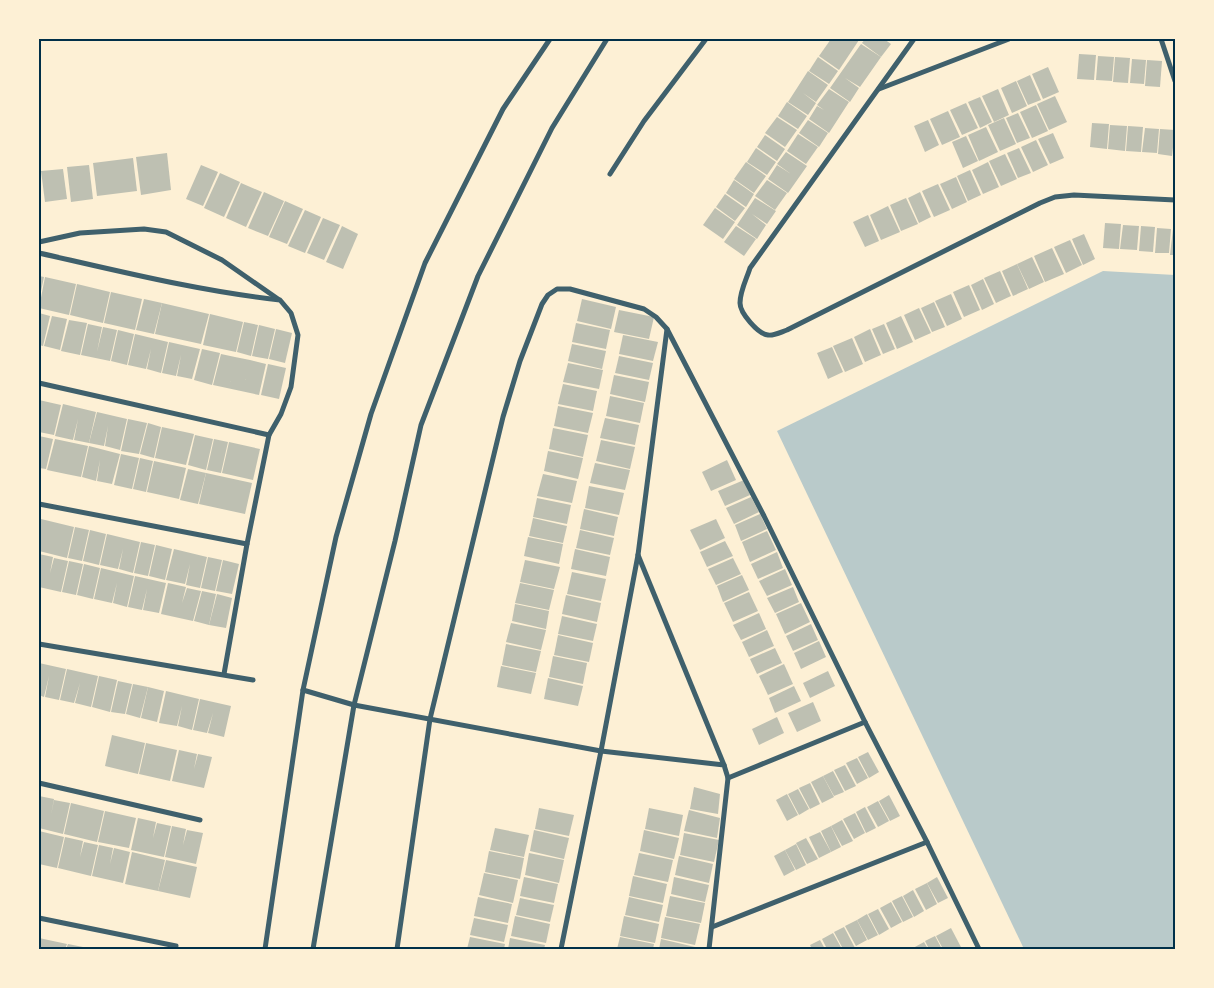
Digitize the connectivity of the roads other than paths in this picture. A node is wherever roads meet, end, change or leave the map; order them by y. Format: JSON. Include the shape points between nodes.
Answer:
{"nodes":[{"id":1,"x":550,"y":39,"type":"edge"},
{"id":2,"x":606,"y":39,"type":"edge"},
{"id":3,"x":706,"y":39,"type":"edge"},
{"id":4,"x":914,"y":39,"type":"edge"},
{"id":5,"x":1009,"y":39,"type":"edge"},
{"id":6,"x":1161,"y":39,"type":"edge"},
{"id":7,"x":1175,"y":81,"type":"edge"},
{"id":8,"x":878,"y":89,"type":"junction"},
{"id":9,"x":610,"y":174,"type":"dead end"},
{"id":10,"x":1175,"y":200,"type":"edge"},
{"id":11,"x":39,"y":242,"type":"edge"},
{"id":12,"x":39,"y":253,"type":"edge"},
{"id":13,"x":280,"y":300,"type":"junction"},
{"id":14,"x":667,"y":329,"type":"junction"},
{"id":15,"x":39,"y":383,"type":"edge"},
{"id":16,"x":269,"y":435,"type":"junction"},
{"id":17,"x":39,"y":504,"type":"edge"},
{"id":18,"x":246,"y":544,"type":"junction"},
{"id":19,"x":638,"y":556,"type":"junction"},
{"id":20,"x":39,"y":644,"type":"edge"},
{"id":21,"x":224,"y":674,"type":"junction"},
{"id":22,"x":253,"y":680,"type":"dead end"},
{"id":23,"x":304,"y":690,"type":"junction"},
{"id":24,"x":354,"y":705,"type":"junction"},
{"id":25,"x":430,"y":719,"type":"junction"},
{"id":26,"x":865,"y":722,"type":"junction"},
{"id":27,"x":601,"y":751,"type":"junction"},
{"id":28,"x":724,"y":765,"type":"junction"},
{"id":29,"x":728,"y":778,"type":"junction"},
{"id":30,"x":39,"y":783,"type":"edge"},
{"id":31,"x":200,"y":820,"type":"dead end"},
{"id":32,"x":927,"y":842,"type":"junction"},
{"id":33,"x":39,"y":918,"type":"edge"},
{"id":34,"x":712,"y":927,"type":"junction"},
{"id":35,"x":176,"y":946,"type":"dead end"},
{"id":36,"x":265,"y":949,"type":"edge"},
{"id":37,"x":313,"y":949,"type":"edge"},
{"id":38,"x":397,"y":949,"type":"edge"},
{"id":39,"x":561,"y":949,"type":"edge"},
{"id":40,"x":710,"y":949,"type":"edge"},
{"id":41,"x":979,"y":949,"type":"edge"}],
"edges":[{"from":1,"to":23,"type":"street","via":[[503,108],[425,263],[372,414],[339,528]]},
{"from":2,"to":24,"type":"street","via":[[552,128],[478,276],[421,425]]},
{"from":3,"to":9,"type":"street","via":[[644,121]]},
{"from":4,"to":8,"type":"street"},
{"from":5,"to":8,"type":"street"},
{"from":6,"to":7,"type":"street"},
{"from":8,"to":10,"type":"street","via":[[750,268],[741,309],[763,334],[787,330],[1055,197]]},
{"from":11,"to":13,"type":"street","via":[[80,233],[144,229],[166,232],[222,260]]},
{"from":12,"to":13,"type":"street","via":[[192,287]]},
{"from":13,"to":16,"type":"street","via":[[291,313],[298,335],[291,387]]},
{"from":14,"to":19,"type":"street"},
{"from":14,"to":25,"type":"street","via":[[644,309],[570,290],[557,289],[542,304],[520,361],[504,417]]},
{"from":14,"to":26,"type":"street"},
{"from":15,"to":16,"type":"street"},
{"from":16,"to":18,"type":"street"},
{"from":17,"to":18,"type":"street"},
{"from":18,"to":21,"type":"street"},
{"from":19,"to":27,"type":"street"},
{"from":19,"to":28,"type":"street"},
{"from":20,"to":21,"type":"street"},
{"from":21,"to":22,"type":"street"},
{"from":23,"to":24,"type":"street"},
{"from":23,"to":36,"type":"street"},
{"from":24,"to":25,"type":"street"},
{"from":24,"to":37,"type":"street"},
{"from":25,"to":27,"type":"street"},
{"from":25,"to":38,"type":"street"},
{"from":26,"to":29,"type":"street"},
{"from":26,"to":32,"type":"street"},
{"from":27,"to":28,"type":"street"},
{"from":27,"to":39,"type":"street"},
{"from":28,"to":29,"type":"street"},
{"from":29,"to":34,"type":"street"},
{"from":30,"to":31,"type":"street"},
{"from":32,"to":34,"type":"street"},
{"from":32,"to":41,"type":"street"},
{"from":33,"to":35,"type":"street"},
{"from":34,"to":40,"type":"street"}]}
